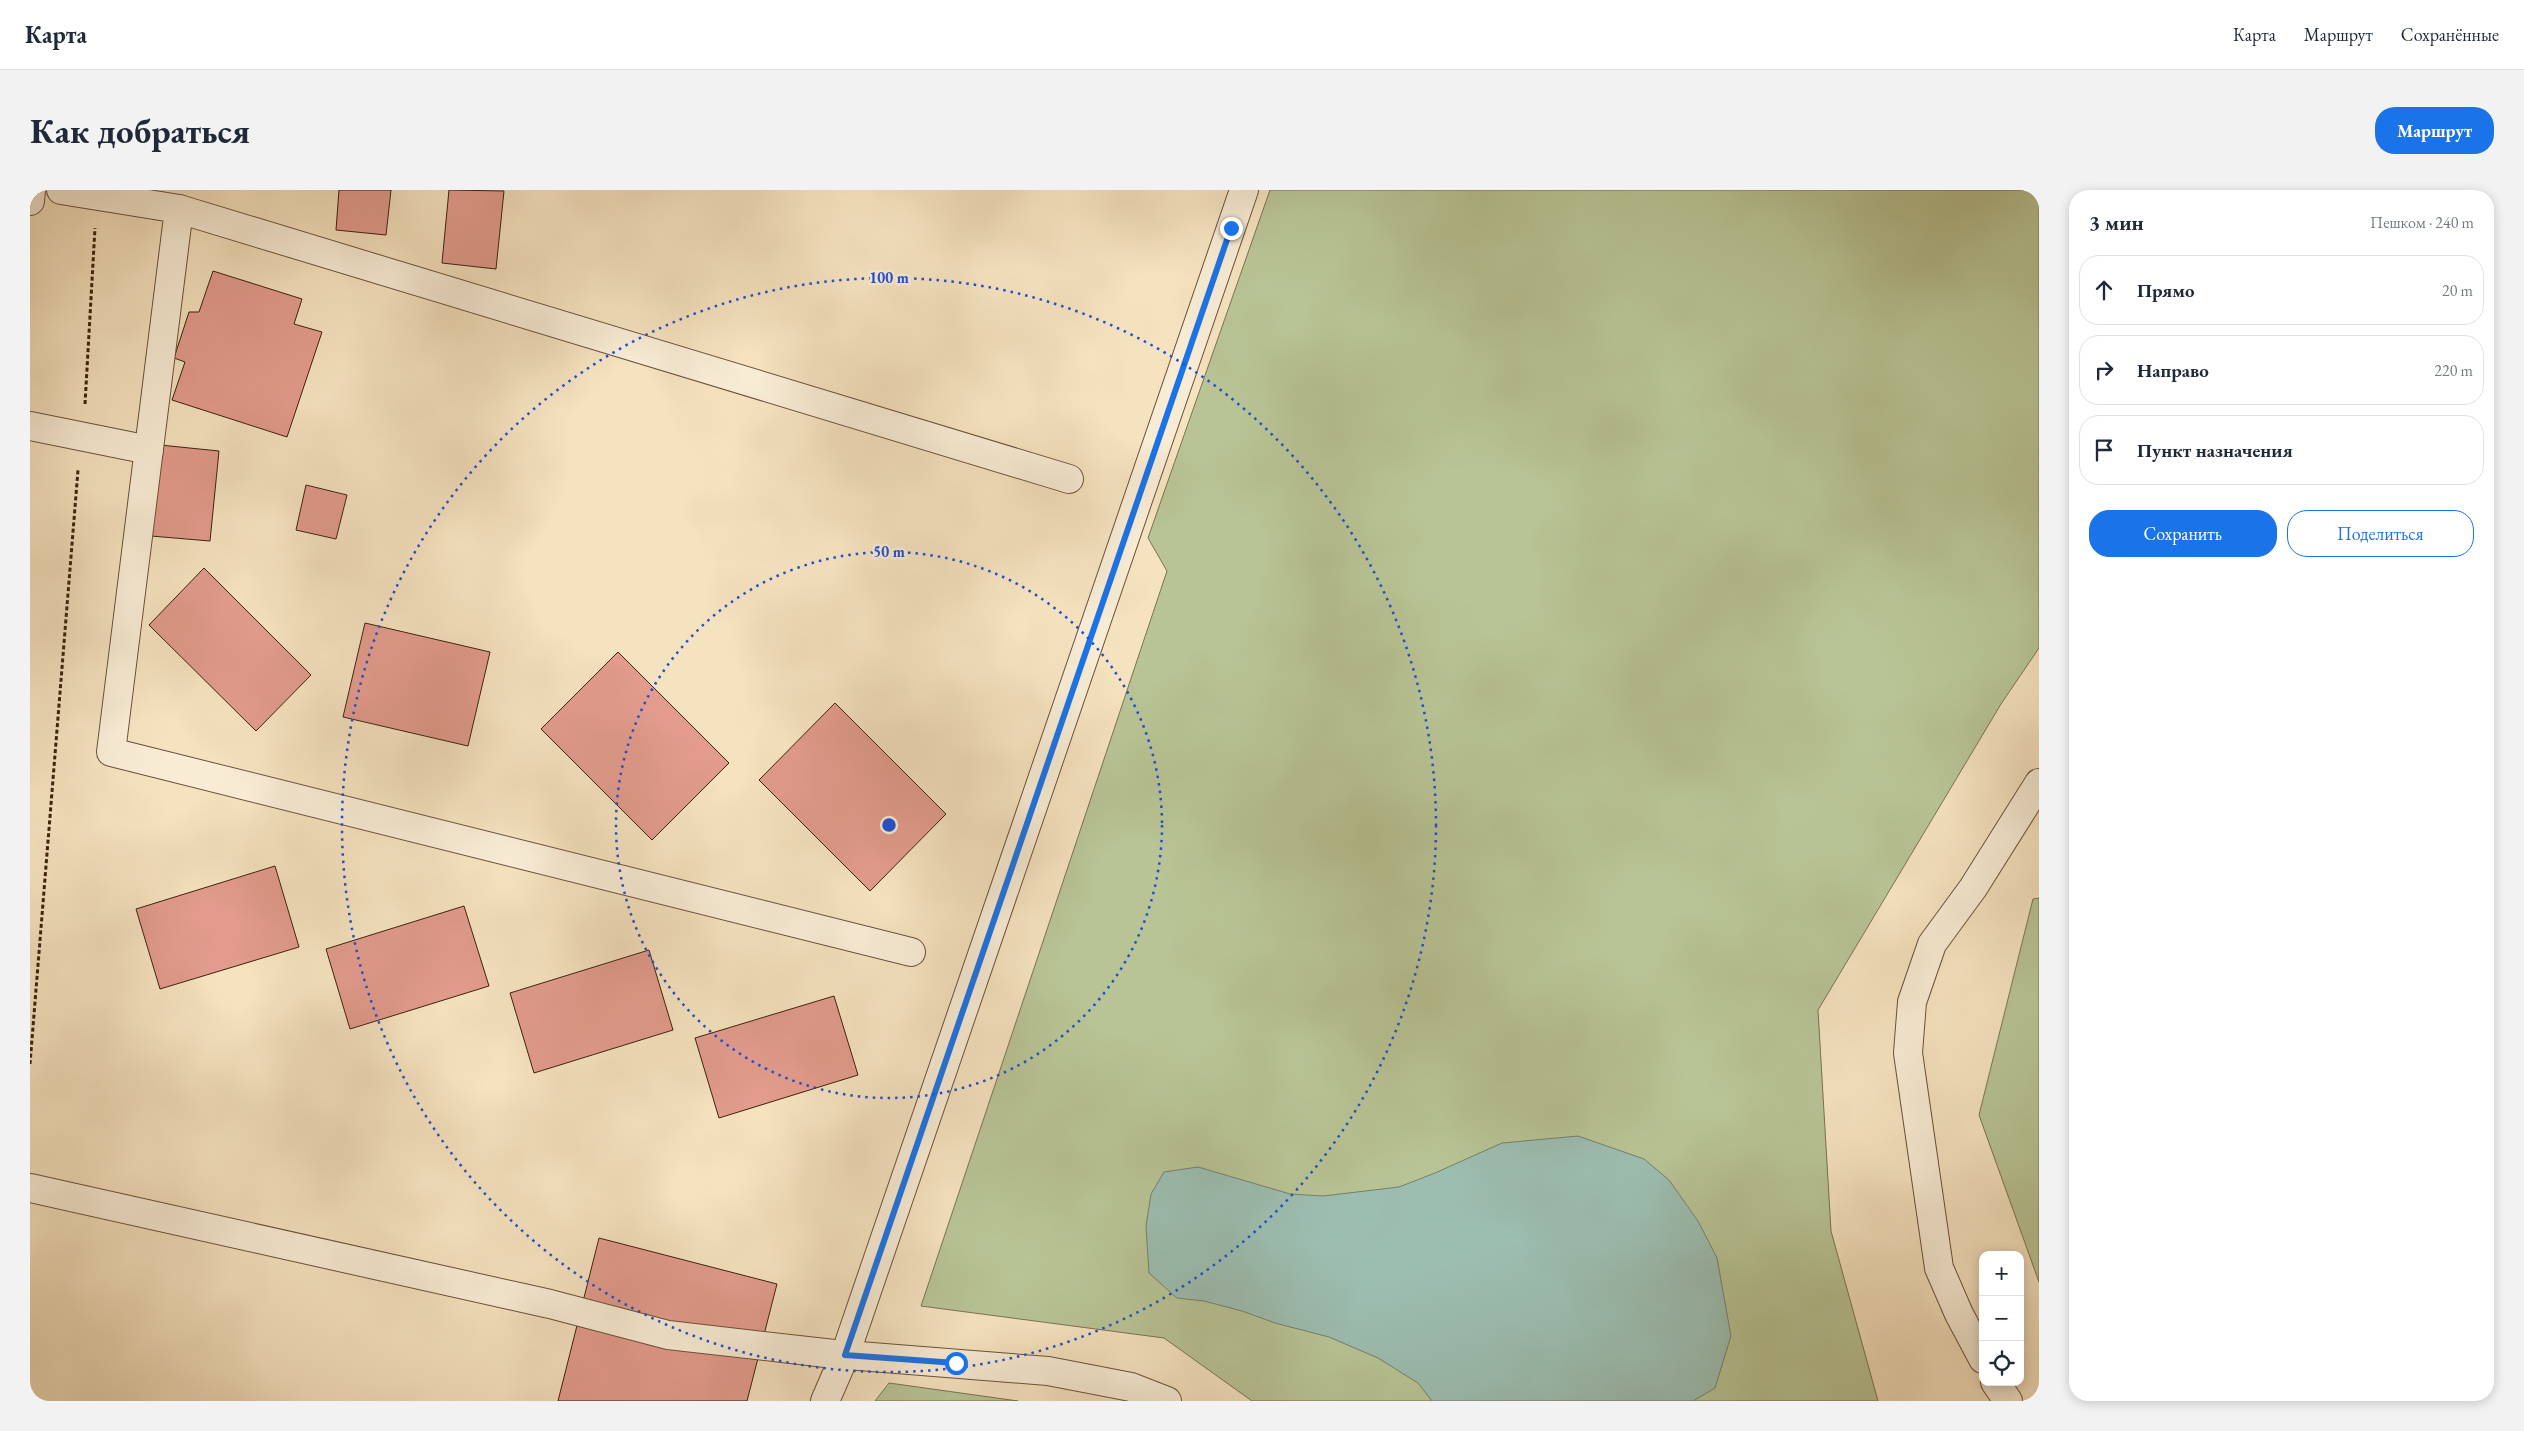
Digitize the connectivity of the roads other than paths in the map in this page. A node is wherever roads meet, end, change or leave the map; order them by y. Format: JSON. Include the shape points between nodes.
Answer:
{"nodes":[{"id":1,"x":31,"y":190,"type":"edge"},
{"id":2,"x":61,"y":190,"type":"edge"},
{"id":3,"x":1244,"y":190,"type":"edge"},
{"id":4,"x":30,"y":201,"type":"edge"},
{"id":5,"x":179,"y":209,"type":"junction"},
{"id":6,"x":30,"y":426,"type":"edge"},
{"id":7,"x":149,"y":450,"type":"junction"},
{"id":8,"x":1069,"y":479,"type":"dead end"},
{"id":9,"x":2039,"y":783,"type":"edge"},
{"id":10,"x":911,"y":952,"type":"dead end"},
{"id":11,"x":30,"y":1188,"type":"edge"},
{"id":12,"x":1979,"y":1352,"type":"edge"},
{"id":13,"x":845,"y":1355,"type":"junction"},
{"id":14,"x":1998,"y":1386,"type":"edge"},
{"id":15,"x":825,"y":1401,"type":"edge"},
{"id":16,"x":1167,"y":1401,"type":"edge"},
{"id":17,"x":2008,"y":1401,"type":"edge"}],
"edges":[{"from":1,"to":4,"type":"street"},
{"from":2,"to":5,"type":"street"},
{"from":3,"to":13,"type":"street"},
{"from":5,"to":7,"type":"street"},
{"from":5,"to":8,"type":"street"},
{"from":6,"to":7,"type":"street"},
{"from":7,"to":10,"type":"street","via":[[111,752]]},
{"from":9,"to":12,"type":"street","via":[[1973,888],[1932,944],[1912,1010],[1908,1052],[1939,1268]]},
{"from":11,"to":13,"type":"street","via":[[540,1302],[668,1335]]},
{"from":13,"to":15,"type":"street"},
{"from":13,"to":16,"type":"street","via":[[1048,1370],[1131,1387]]},
{"from":14,"to":17,"type":"street"}]}
